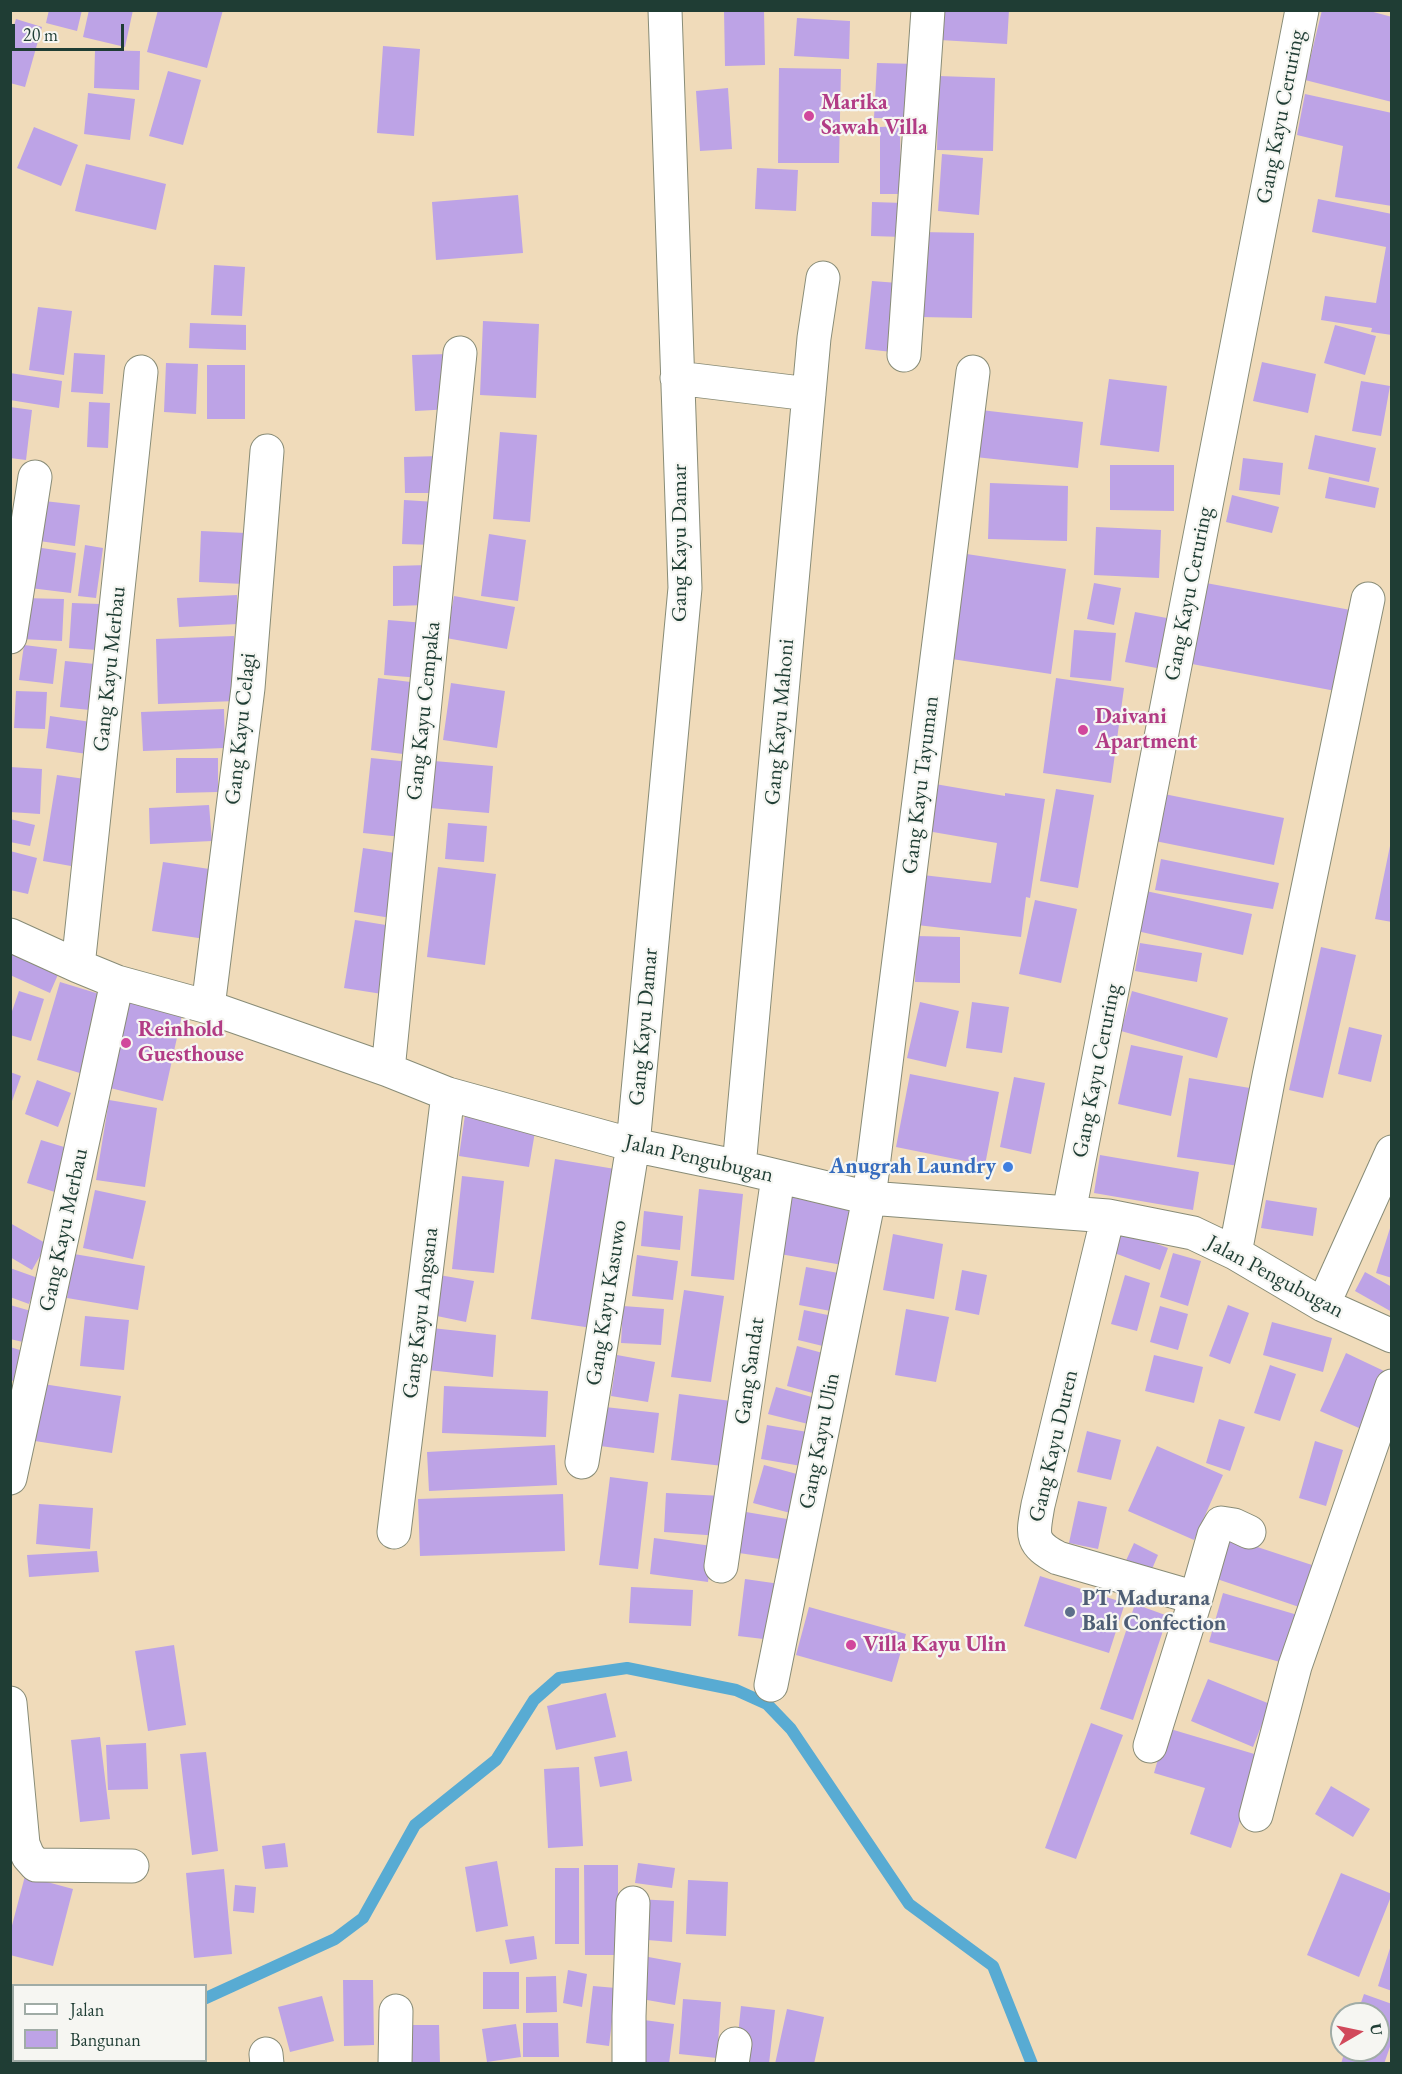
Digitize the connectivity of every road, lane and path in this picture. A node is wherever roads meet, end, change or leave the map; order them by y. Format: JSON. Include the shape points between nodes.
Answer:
{"nodes":[{"id":1,"x":665,"y":10,"type":"edge"},
{"id":2,"x":928,"y":10,"type":"edge"},
{"id":3,"x":1302,"y":10,"type":"edge"},
{"id":4,"x":823,"y":278,"type":"dead end"},
{"id":5,"x":460,"y":353,"type":"dead end"},
{"id":6,"x":904,"y":355,"type":"dead end"},
{"id":7,"x":141,"y":372,"type":"dead end"},
{"id":8,"x":973,"y":372,"type":"dead end"},
{"id":9,"x":677,"y":378,"type":"junction"},
{"id":10,"x":809,"y":394,"type":"junction"},
{"id":11,"x":267,"y":451,"type":"dead end"},
{"id":12,"x":35,"y":477,"type":"dead end"},
{"id":13,"x":1368,"y":599,"type":"dead end"},
{"id":14,"x":10,"y":637,"type":"edge"},
{"id":15,"x":10,"y":935,"type":"edge"},
{"id":16,"x":78,"y":966,"type":"junction"},
{"id":17,"x":117,"y":982,"type":"junction"},
{"id":18,"x":208,"y":1008,"type":"junction"},
{"id":19,"x":388,"y":1070,"type":"junction"},
{"id":20,"x":448,"y":1095,"type":"junction"},
{"id":21,"x":633,"y":1144,"type":"junction"},
{"id":22,"x":1392,"y":1152,"type":"edge"},
{"id":23,"x":739,"y":1167,"type":"junction"},
{"id":24,"x":778,"y":1177,"type":"junction"},
{"id":25,"x":869,"y":1198,"type":"junction"},
{"id":26,"x":1069,"y":1212,"type":"junction"},
{"id":27,"x":1108,"y":1216,"type":"junction"},
{"id":28,"x":1235,"y":1253,"type":"junction"},
{"id":29,"x":1323,"y":1305,"type":"junction"},
{"id":30,"x":1392,"y":1336,"type":"edge"},
{"id":31,"x":1392,"y":1386,"type":"edge"},
{"id":32,"x":582,"y":1462,"type":"dead end"},
{"id":33,"x":10,"y":1478,"type":"edge"},
{"id":34,"x":394,"y":1532,"type":"dead end"},
{"id":35,"x":1249,"y":1532,"type":"dead end"},
{"id":36,"x":722,"y":1566,"type":"dead end"},
{"id":37,"x":1196,"y":1598,"type":"junction"},
{"id":38,"x":771,"y":1685,"type":"dead end"},
{"id":39,"x":10,"y":1703,"type":"edge"},
{"id":40,"x":1150,"y":1746,"type":"dead end"},
{"id":41,"x":1256,"y":1815,"type":"dead end"},
{"id":42,"x":132,"y":1866,"type":"dead end"},
{"id":43,"x":633,"y":1903,"type":"dead end"},
{"id":44,"x":396,"y":2010,"type":"dead end"},
{"id":45,"x":395,"y":2064,"type":"edge"},
{"id":46,"x":629,"y":2064,"type":"edge"}],
"edges":[{"from":1,"to":9,"type":"street","name":"Gang Kayu Damar"},
{"from":2,"to":6,"type":"street"},
{"from":3,"to":26,"type":"street","name":"Gang Kayu Ceruring"},
{"from":4,"to":10,"type":"street","name":"Gang Kayu Mahoni"},
{"from":5,"to":19,"type":"street","name":"Gang Kayu Cempaka"},
{"from":7,"to":16,"type":"street","name":"Gang Kayu Merbau"},
{"from":8,"to":25,"type":"street","name":"Gang Kayu Tayuman"},
{"from":9,"to":10,"type":"street"},
{"from":9,"to":21,"type":"street","name":"Gang Kayu Damar","via":[[685,588]]},
{"from":10,"to":23,"type":"street","name":"Gang Kayu Mahoni"},
{"from":11,"to":18,"type":"street","name":"Gang Kayu Celagi","via":[[248,688]]},
{"from":12,"to":14,"type":"street"},
{"from":13,"to":28,"type":"street"},
{"from":15,"to":16,"type":"street","name":"Jalan Pengubugan"},
{"from":16,"to":17,"type":"street","name":"Jalan Pengubugan"},
{"from":17,"to":18,"type":"street","name":"Jalan Pengubugan"},
{"from":17,"to":33,"type":"street","name":"Gang Kayu Merbau"},
{"from":18,"to":19,"type":"street","name":"Jalan Pengubugan"},
{"from":19,"to":20,"type":"street","name":"Jalan Pengubugan"},
{"from":20,"to":21,"type":"street","name":"Jalan Pengubugan"},
{"from":20,"to":34,"type":"street","name":"Gang Kayu Angsana"},
{"from":21,"to":23,"type":"street","name":"Jalan Pengubugan"},
{"from":21,"to":32,"type":"street","name":"Gang Kayu Kasuwo"},
{"from":22,"to":29,"type":"street"},
{"from":23,"to":24,"type":"street","name":"Jalan Pengubugan"},
{"from":24,"to":25,"type":"street","name":"Jalan Pengubugan"},
{"from":24,"to":36,"type":"street","name":"Gang Sandat"},
{"from":25,"to":26,"type":"street","name":"Jalan Pengubugan"},
{"from":25,"to":38,"type":"street","name":"Gang Kayu Ulin"},
{"from":26,"to":27,"type":"street","name":"Jalan Pengubugan"},
{"from":27,"to":28,"type":"street","name":"Jalan Pengubugan","via":[[1193,1233]]},
{"from":27,"to":37,"type":"street","name":"Gang Kayu Duren","via":[[1038,1505],[1035,1539],[1042,1549],[1058,1558]]},
{"from":28,"to":29,"type":"street","name":"Jalan Pengubugan"},
{"from":29,"to":30,"type":"street","name":"Jalan Pengubugan"},
{"from":31,"to":41,"type":"street","via":[[1295,1666]]},
{"from":35,"to":37,"type":"street","via":[[1221,1523]]},
{"from":37,"to":40,"type":"street"},
{"from":39,"to":42,"type":"street","via":[[23,1844],[28,1856],[36,1864]]},
{"from":43,"to":46,"type":"street"},
{"from":44,"to":45,"type":"street"}]}
